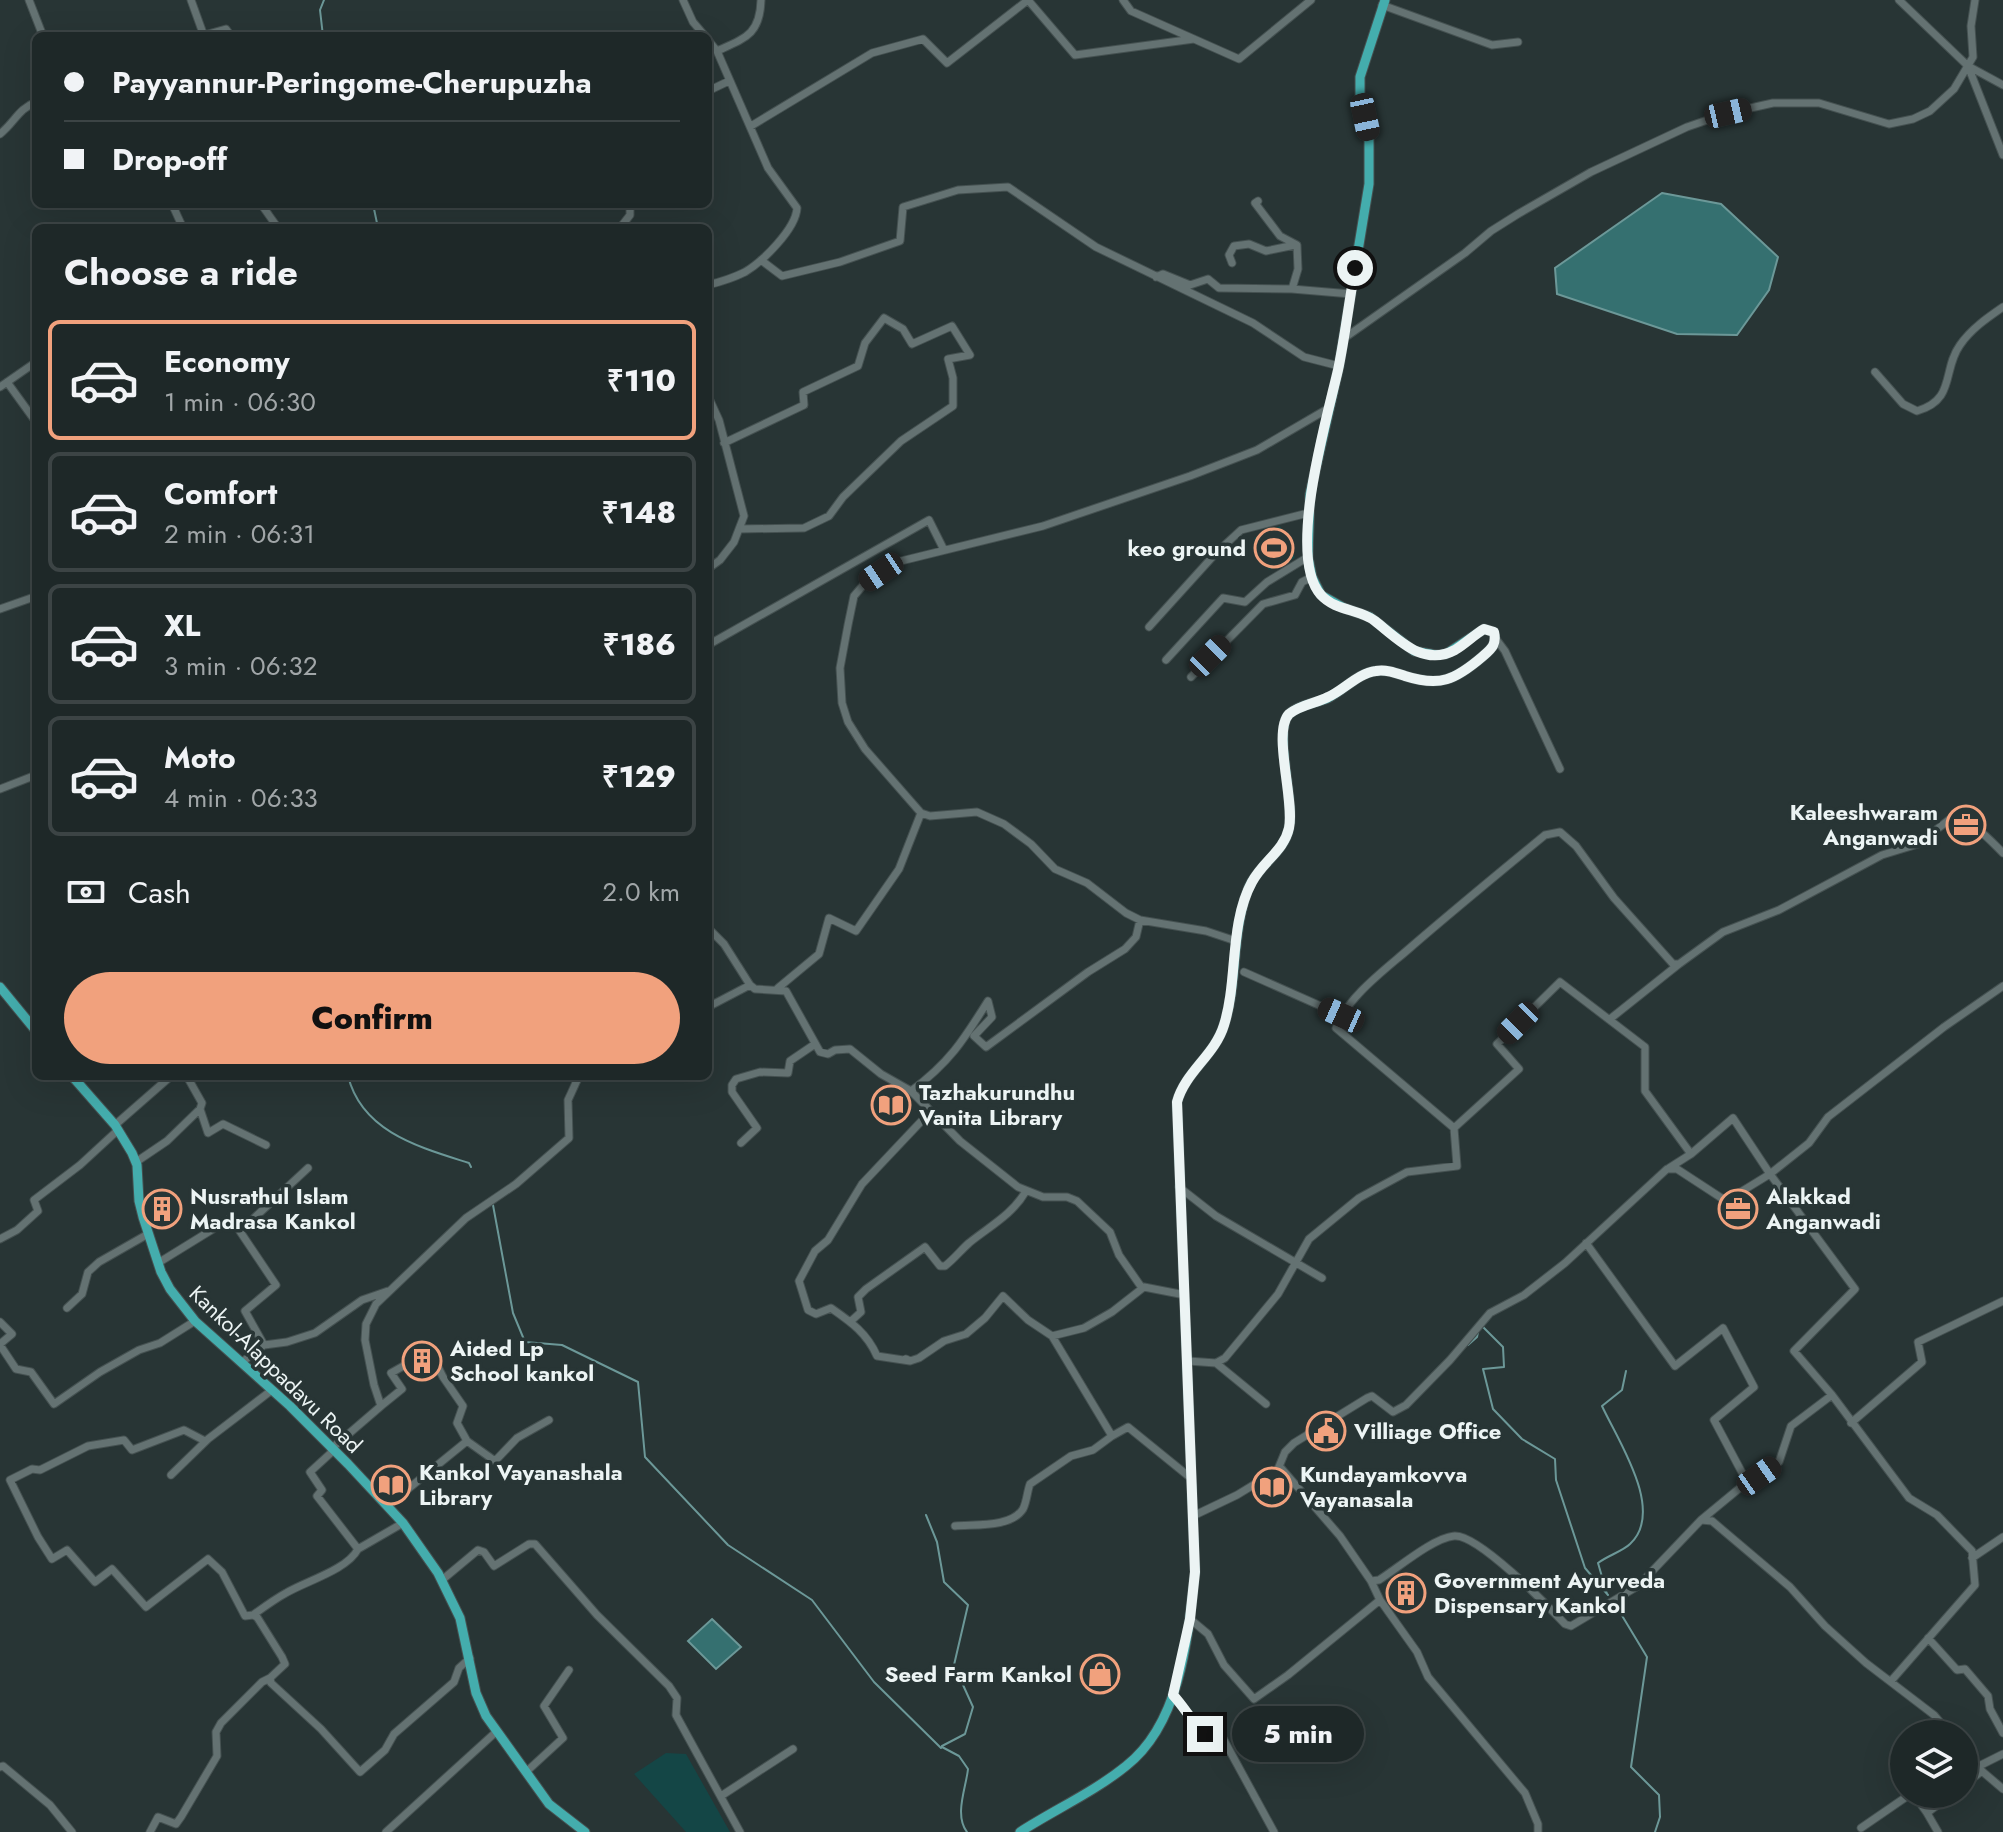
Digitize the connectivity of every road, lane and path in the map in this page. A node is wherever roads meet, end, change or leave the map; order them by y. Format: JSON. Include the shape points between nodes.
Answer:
{"nodes":[{"id":1,"x":29,"y":0,"type":"edge"},
{"id":2,"x":191,"y":0,"type":"edge"},
{"id":3,"x":683,"y":0,"type":"edge"},
{"id":4,"x":761,"y":0,"type":"edge"},
{"id":5,"x":1123,"y":0,"type":"edge"},
{"id":6,"x":1311,"y":0,"type":"edge"},
{"id":7,"x":1899,"y":0,"type":"edge"},
{"id":8,"x":1975,"y":0,"type":"edge"},
{"id":9,"x":1384,"y":2,"type":"edge"},
{"id":10,"x":41,"y":32,"type":"edge"},
{"id":11,"x":202,"y":32,"type":"edge"},
{"id":12,"x":701,"y":32,"type":"edge"},
{"id":13,"x":1194,"y":39,"type":"junction"},
{"id":14,"x":1518,"y":42,"type":"dead end"},
{"id":15,"x":712,"y":45,"type":"edge"},
{"id":16,"x":717,"y":51,"type":"junction"},
{"id":17,"x":1968,"y":66,"type":"junction"},
{"id":18,"x":729,"y":81,"type":"junction"},
{"id":19,"x":2003,"y":85,"type":"edge"},
{"id":20,"x":712,"y":89,"type":"edge"},
{"id":21,"x":32,"y":104,"type":"edge"},
{"id":22,"x":751,"y":126,"type":"junction"},
{"id":23,"x":0,"y":134,"type":"edge"},
{"id":24,"x":2003,"y":155,"type":"edge"},
{"id":25,"x":1258,"y":201,"type":"dead end"},
{"id":26,"x":1297,"y":245,"type":"junction"},
{"id":27,"x":761,"y":260,"type":"junction"},
{"id":28,"x":1232,"y":263,"type":"dead end"},
{"id":29,"x":1156,"y":277,"type":"junction"},
{"id":30,"x":712,"y":284,"type":"edge"},
{"id":31,"x":1292,"y":289,"type":"junction"},
{"id":32,"x":1351,"y":294,"type":"junction"},
{"id":33,"x":2003,"y":307,"type":"edge"},
{"id":34,"x":1343,"y":339,"type":"junction"},
{"id":35,"x":32,"y":365,"type":"edge"},
{"id":36,"x":1339,"y":366,"type":"junction"},
{"id":37,"x":1875,"y":372,"type":"dead end"},
{"id":38,"x":3,"y":385,"type":"edge"},
{"id":39,"x":712,"y":405,"type":"edge"},
{"id":40,"x":1329,"y":408,"type":"junction"},
{"id":41,"x":32,"y":418,"type":"edge"},
{"id":42,"x":724,"y":443,"type":"junction"},
{"id":43,"x":1308,"y":513,"type":"junction"},
{"id":44,"x":739,"y":529,"type":"junction"},
{"id":45,"x":944,"y":550,"type":"junction"},
{"id":46,"x":1308,"y":557,"type":"junction"},
{"id":47,"x":712,"y":566,"type":"edge"},
{"id":48,"x":1312,"y":577,"type":"junction"},
{"id":49,"x":32,"y":599,"type":"edge"},
{"id":50,"x":0,"y":609,"type":"edge"},
{"id":51,"x":1149,"y":627,"type":"dead end"},
{"id":52,"x":1496,"y":639,"type":"junction"},
{"id":53,"x":712,"y":643,"type":"edge"},
{"id":54,"x":1166,"y":660,"type":"dead end"},
{"id":55,"x":1191,"y":677,"type":"dead end"},
{"id":56,"x":1560,"y":769,"type":"dead end"},
{"id":57,"x":32,"y":777,"type":"edge"},
{"id":58,"x":0,"y":789,"type":"edge"},
{"id":59,"x":921,"y":813,"type":"junction"},
{"id":60,"x":2003,"y":853,"type":"edge"},
{"id":61,"x":1140,"y":920,"type":"junction"},
{"id":62,"x":712,"y":932,"type":"edge"},
{"id":63,"x":1236,"y":941,"type":"junction"},
{"id":64,"x":1679,"y":964,"type":"junction"},
{"id":65,"x":1244,"y":972,"type":"dead end"},
{"id":66,"x":750,"y":985,"type":"junction"},
{"id":67,"x":2003,"y":986,"type":"edge"},
{"id":68,"x":0,"y":987,"type":"edge"},
{"id":69,"x":778,"y":988,"type":"junction"},
{"id":70,"x":712,"y":1005,"type":"edge"},
{"id":71,"x":1341,"y":1015,"type":"junction"},
{"id":72,"x":1610,"y":1019,"type":"junction"},
{"id":73,"x":32,"y":1026,"type":"edge"},
{"id":74,"x":815,"y":1044,"type":"junction"},
{"id":75,"x":75,"y":1080,"type":"edge"},
{"id":76,"x":167,"y":1080,"type":"edge"},
{"id":77,"x":189,"y":1080,"type":"dead end"},
{"id":78,"x":577,"y":1080,"type":"edge"},
{"id":79,"x":911,"y":1091,"type":"junction"},
{"id":80,"x":200,"y":1109,"type":"junction"},
{"id":81,"x":930,"y":1112,"type":"junction"},
{"id":82,"x":117,"y":1128,"type":"junction"},
{"id":83,"x":1454,"y":1128,"type":"junction"},
{"id":84,"x":741,"y":1143,"type":"dead end"},
{"id":85,"x":266,"y":1145,"type":"dead end"},
{"id":86,"x":1691,"y":1154,"type":"junction"},
{"id":87,"x":136,"y":1162,"type":"junction"},
{"id":88,"x":308,"y":1168,"type":"dead end"},
{"id":89,"x":1667,"y":1169,"type":"junction"},
{"id":90,"x":1770,"y":1174,"type":"junction"},
{"id":91,"x":1179,"y":1187,"type":"junction"},
{"id":92,"x":1026,"y":1191,"type":"junction"},
{"id":93,"x":240,"y":1231,"type":"junction"},
{"id":94,"x":148,"y":1234,"type":"junction"},
{"id":95,"x":0,"y":1239,"type":"edge"},
{"id":96,"x":1586,"y":1243,"type":"junction"},
{"id":97,"x":158,"y":1263,"type":"junction"},
{"id":98,"x":1296,"y":1265,"type":"junction"},
{"id":99,"x":1322,"y":1278,"type":"dead end"},
{"id":100,"x":1142,"y":1288,"type":"junction"},
{"id":101,"x":392,"y":1290,"type":"junction"},
{"id":102,"x":1185,"y":1295,"type":"junction"},
{"id":103,"x":2003,"y":1301,"type":"edge"},
{"id":104,"x":67,"y":1308,"type":"dead end"},
{"id":105,"x":195,"y":1321,"type":"junction"},
{"id":106,"x":0,"y":1322,"type":"edge"},
{"id":107,"x":850,"y":1322,"type":"junction"},
{"id":108,"x":1052,"y":1336,"type":"junction"},
{"id":109,"x":0,"y":1345,"type":"edge"},
{"id":110,"x":264,"y":1345,"type":"junction"},
{"id":111,"x":901,"y":1356,"type":"dead end"},
{"id":112,"x":910,"y":1361,"type":"junction"},
{"id":113,"x":1188,"y":1361,"type":"junction"},
{"id":114,"x":241,"y":1363,"type":"junction"},
{"id":115,"x":1216,"y":1363,"type":"junction"},
{"id":116,"x":272,"y":1390,"type":"junction"},
{"id":117,"x":1832,"y":1395,"type":"junction"},
{"id":118,"x":1266,"y":1404,"type":"dead end"},
{"id":119,"x":381,"y":1406,"type":"junction"},
{"id":120,"x":549,"y":1420,"type":"dead end"},
{"id":121,"x":1851,"y":1423,"type":"junction"},
{"id":122,"x":1112,"y":1436,"type":"junction"},
{"id":123,"x":205,"y":1441,"type":"junction"},
{"id":124,"x":467,"y":1441,"type":"junction"},
{"id":125,"x":332,"y":1450,"type":"junction"},
{"id":126,"x":1278,"y":1469,"type":"junction"},
{"id":127,"x":171,"y":1475,"type":"dead end"},
{"id":128,"x":0,"y":1476,"type":"edge"},
{"id":129,"x":1192,"y":1479,"type":"junction"},
{"id":130,"x":10,"y":1480,"type":"junction"},
{"id":131,"x":1747,"y":1482,"type":"junction"},
{"id":132,"x":387,"y":1506,"type":"junction"},
{"id":133,"x":1195,"y":1515,"type":"junction"},
{"id":134,"x":1701,"y":1520,"type":"junction"},
{"id":135,"x":403,"y":1523,"type":"junction"},
{"id":136,"x":955,"y":1526,"type":"dead end"},
{"id":137,"x":2003,"y":1537,"type":"edge"},
{"id":138,"x":358,"y":1549,"type":"junction"},
{"id":139,"x":1972,"y":1558,"type":"junction"},
{"id":140,"x":442,"y":1580,"type":"junction"},
{"id":141,"x":1371,"y":1581,"type":"junction"},
{"id":142,"x":1380,"y":1600,"type":"junction"},
{"id":143,"x":253,"y":1615,"type":"junction"},
{"id":144,"x":1190,"y":1619,"type":"junction"},
{"id":145,"x":1928,"y":1638,"type":"junction"},
{"id":146,"x":470,"y":1658,"type":"junction"},
{"id":147,"x":569,"y":1670,"type":"dead end"},
{"id":148,"x":270,"y":1678,"type":"junction"},
{"id":149,"x":1891,"y":1681,"type":"junction"},
{"id":150,"x":1173,"y":1695,"type":"junction"},
{"id":151,"x":1938,"y":1720,"type":"edge"},
{"id":152,"x":497,"y":1731,"type":"junction"},
{"id":153,"x":2003,"y":1733,"type":"edge"},
{"id":154,"x":793,"y":1749,"type":"dead end"},
{"id":155,"x":2003,"y":1754,"type":"edge"},
{"id":156,"x":0,"y":1767,"type":"edge"},
{"id":157,"x":1979,"y":1769,"type":"joint"},
{"id":158,"x":526,"y":1772,"type":"junction"},
{"id":159,"x":2003,"y":1789,"type":"edge"},
{"id":160,"x":721,"y":1796,"type":"junction"},
{"id":161,"x":1934,"y":1808,"type":"edge"},
{"id":162,"x":1927,"y":1813,"type":"junction"},
{"id":163,"x":1861,"y":1828,"type":"dead end"},
{"id":164,"x":390,"y":1831,"type":"edge"},
{"id":165,"x":72,"y":1832,"type":"edge"},
{"id":166,"x":150,"y":1832,"type":"edge"},
{"id":167,"x":585,"y":1832,"type":"edge"},
{"id":168,"x":740,"y":1832,"type":"edge"},
{"id":169,"x":1020,"y":1832,"type":"edge"},
{"id":170,"x":1274,"y":1832,"type":"edge"},
{"id":171,"x":1538,"y":1832,"type":"edge"},
{"id":172,"x":1938,"y":1832,"type":"edge"}],
"edges":[{"from":1,"to":10,"type":"street"},
{"from":2,"to":11,"type":"street"},
{"from":3,"to":12,"type":"street"},
{"from":4,"to":16,"type":"street","via":[[757,26]]},
{"from":5,"to":13,"type":"street","via":[[1131,11]]},
{"from":6,"to":13,"type":"street","via":[[1239,59]]},
{"from":7,"to":17,"type":"street"},
{"from":8,"to":17,"type":"street","via":[[1973,57]]},
{"from":9,"to":14,"type":"street","via":[[1492,45]]},
{"from":9,"to":32,"type":"main road","via":[[1360,77],[1370,175]]},
{"from":13,"to":22,"type":"street","via":[[1075,55],[1028,0],[947,63],[923,39],[872,53]]},
{"from":15,"to":16,"type":"street"},
{"from":16,"to":18,"type":"street"},
{"from":17,"to":19,"type":"street"},
{"from":17,"to":24,"type":"street"},
{"from":17,"to":34,"type":"street","via":[[1954,89],[1913,119],[1889,124],[1819,103],[1794,102],[1728,113],[1687,127],[1518,214]]},
{"from":18,"to":20,"type":"street"},
{"from":18,"to":22,"type":"street"},
{"from":21,"to":23,"type":"street"},
{"from":22,"to":27,"type":"street","via":[[773,177],[797,208],[784,235]]},
{"from":25,"to":26,"type":"street","via":[[1280,236]]},
{"from":26,"to":28,"type":"street","via":[[1266,251],[1249,244],[1234,246]]},
{"from":26,"to":31,"type":"street"},
{"from":27,"to":29,"type":"street","via":[[782,276],[840,262],[900,241],[903,207],[958,190],[1008,187],[1096,247]]},
{"from":27,"to":30,"type":"street"},
{"from":29,"to":31,"type":"street","via":[[1163,274],[1190,285],[1208,279],[1219,288]]},
{"from":29,"to":36,"type":"street","via":[[1253,323],[1304,357]]},
{"from":31,"to":32,"type":"street"},
{"from":32,"to":34,"type":"main road"},
{"from":33,"to":37,"type":"street","via":[[1972,329],[1958,347],[1944,393],[1928,408],[1917,411],[1903,404]]},
{"from":34,"to":36,"type":"main road"},
{"from":35,"to":38,"type":"street"},
{"from":36,"to":40,"type":"main road"},
{"from":38,"to":41,"type":"street"},
{"from":39,"to":42,"type":"street"},
{"from":40,"to":43,"type":"main road"},
{"from":40,"to":45,"type":"street","via":[[1257,450],[1190,476],[1043,526]]},
{"from":42,"to":44,"type":"street","via":[[744,516]]},
{"from":42,"to":44,"type":"street","via":[[804,405],[803,392],[858,366],[865,343],[884,318],[903,329],[912,344],[952,326],[970,355],[948,359],[953,406],[901,441],[829,516],[804,528]]},
{"from":43,"to":46,"type":"main road"},
{"from":43,"to":51,"type":"street","via":[[1241,530]]},
{"from":44,"to":47,"type":"street"},
{"from":45,"to":53,"type":"street","via":[[929,520]]},
{"from":45,"to":59,"type":"street","via":[[897,562],[865,583],[854,596],[840,668],[848,722]]},
{"from":46,"to":48,"type":"main road"},
{"from":46,"to":54,"type":"street","via":[[1245,602],[1223,598]]},
{"from":48,"to":52,"type":"main road","via":[[1329,601],[1370,617],[1414,651],[1446,654],[1484,629],[1494,632]]},
{"from":48,"to":55,"type":"street","via":[[1295,595],[1263,604]]},
{"from":49,"to":50,"type":"street"},
{"from":52,"to":56,"type":"street"},
{"from":52,"to":63,"type":"main road","via":[[1474,664],[1446,680],[1431,683],[1378,670],[1287,717],[1283,735],[1292,808],[1289,828],[1281,848],[1252,880]]},
{"from":57,"to":58,"type":"street"},
{"from":59,"to":61,"type":"street","via":[[977,812],[1004,824],[1055,869],[1087,883]]},
{"from":59,"to":69,"type":"street","via":[[899,869],[856,931],[829,918],[819,954]]},
{"from":60,"to":64,"type":"street","via":[[1978,828],[1950,819],[1918,844],[1882,855],[1779,910],[1723,932]]},
{"from":61,"to":63,"type":"street"},
{"from":61,"to":79,"type":"street","via":[[1136,937],[1125,949],[986,1047],[974,1036],[992,1017],[988,1001],[956,1052]]},
{"from":62,"to":66,"type":"street"},
{"from":63,"to":91,"type":"main road","via":[[1225,1022],[1177,1102]]},
{"from":64,"to":71,"type":"street","via":[[1660,951],[1576,846],[1560,832],[1552,832],[1470,894]]},
{"from":64,"to":72,"type":"street"},
{"from":65,"to":71,"type":"street"},
{"from":66,"to":69,"type":"street"},
{"from":66,"to":70,"type":"street"},
{"from":67,"to":90,"type":"street","via":[[1836,1111],[1809,1143]]},
{"from":68,"to":73,"type":"main road"},
{"from":69,"to":74,"type":"street","via":[[794,1002]]},
{"from":71,"to":83,"type":"street","via":[[1336,1028]]},
{"from":72,"to":83,"type":"street","via":[[1560,982],[1497,1044],[1519,1069]]},
{"from":72,"to":86,"type":"street","via":[[1645,1047],[1645,1091]]},
{"from":74,"to":79,"type":"street","via":[[828,1054],[850,1049]]},
{"from":74,"to":84,"type":"street","via":[[790,1061],[788,1073],[760,1072],[736,1079],[732,1092],[757,1128]]},
{"from":75,"to":82,"type":"main road","name":"Kankol-Alappadavu Road"},
{"from":76,"to":82,"type":"street"},
{"from":77,"to":80,"type":"street"},
{"from":78,"to":101,"type":"street","via":[[568,1100],[569,1138],[466,1218]]},
{"from":79,"to":81,"type":"street"},
{"from":80,"to":85,"type":"street","via":[[208,1133],[223,1124]]},
{"from":80,"to":87,"type":"street"},
{"from":81,"to":92,"type":"street"},
{"from":81,"to":107,"type":"street","via":[[862,1184],[799,1281],[808,1310],[816,1314],[831,1308]]},
{"from":82,"to":87,"type":"main road","name":"Kankol-Alappadavu Road"},
{"from":82,"to":95,"type":"street","via":[[34,1200],[38,1211],[32,1219]]},
{"from":83,"to":98,"type":"street","via":[[1457,1166],[1407,1172],[1359,1198],[1309,1239]]},
{"from":86,"to":89,"type":"street"},
{"from":86,"to":90,"type":"street","via":[[1733,1118]]},
{"from":87,"to":94,"type":"main road","name":"Kankol-Alappadavu Road"},
{"from":88,"to":93,"type":"street"},
{"from":89,"to":90,"type":"street","via":[[1677,1169],[1726,1201]]},
{"from":89,"to":96,"type":"street"},
{"from":90,"to":117,"type":"street","via":[[1855,1289],[1794,1351]]},
{"from":91,"to":98,"type":"street"},
{"from":91,"to":102,"type":"main road"},
{"from":92,"to":100,"type":"street","via":[[1077,1201],[1110,1232]]},
{"from":92,"to":107,"type":"street","via":[[1017,1206],[945,1266],[925,1247],[866,1289],[858,1297],[861,1312]]},
{"from":93,"to":97,"type":"street","via":[[231,1218]]},
{"from":93,"to":110,"type":"street","via":[[276,1285],[245,1311]]},
{"from":94,"to":97,"type":"main road","name":"Kankol-Alappadavu Road"},
{"from":94,"to":104,"type":"street","via":[[88,1272],[82,1294]]},
{"from":96,"to":126,"type":"street","via":[[1524,1295],[1490,1313],[1406,1405],[1393,1412],[1379,1399],[1367,1398],[1294,1443]]},
{"from":96,"to":131,"type":"street","via":[[1675,1366],[1723,1328],[1754,1387],[1714,1420]]},
{"from":97,"to":105,"type":"main road","name":"Kankol-Alappadavu Road"},
{"from":98,"to":99,"type":"street"},
{"from":98,"to":115,"type":"street","via":[[1262,1315]]},
{"from":100,"to":102,"type":"street"},
{"from":100,"to":108,"type":"street","via":[[1084,1328]]},
{"from":101,"to":110,"type":"street","via":[[362,1300],[315,1333]]},
{"from":101,"to":119,"type":"street","via":[[376,1304],[366,1324],[366,1348]]},
{"from":102,"to":113,"type":"main road"},
{"from":103,"to":121,"type":"street","via":[[1918,1342],[1922,1362]]},
{"from":105,"to":109,"type":"street","via":[[100,1372],[54,1404],[31,1372],[16,1369]]},
{"from":105,"to":114,"type":"main road","name":"Kankol-Alappadavu Road"},
{"from":106,"to":109,"type":"street","via":[[12,1334]]},
{"from":107,"to":112,"type":"street","via":[[869,1339],[877,1356]]},
{"from":108,"to":112,"type":"street","via":[[1003,1296],[966,1334]]},
{"from":108,"to":122,"type":"street"},
{"from":110,"to":114,"type":"street"},
{"from":111,"to":112,"type":"street"},
{"from":113,"to":115,"type":"street"},
{"from":113,"to":129,"type":"main road"},
{"from":114,"to":116,"type":"main road","name":"Kankol-Alappadavu Road"},
{"from":115,"to":118,"type":"street"},
{"from":116,"to":123,"type":"street"},
{"from":116,"to":125,"type":"main road","name":"Kankol-Alappadavu Road"},
{"from":117,"to":121,"type":"street"},
{"from":117,"to":131,"type":"street","via":[[1791,1426],[1779,1462]]},
{"from":119,"to":124,"type":"street","via":[[402,1389],[391,1373],[430,1351],[463,1406],[457,1423]]},
{"from":119,"to":125,"type":"street"},
{"from":120,"to":124,"type":"street","via":[[517,1438],[495,1461]]},
{"from":121,"to":139,"type":"street","via":[[1909,1498],[1937,1515],[1972,1551]]},
{"from":122,"to":129,"type":"street","via":[[1128,1427]]},
{"from":122,"to":136,"type":"street","via":[[1030,1484],[1016,1516]]},
{"from":123,"to":127,"type":"street"},
{"from":123,"to":130,"type":"street","via":[[184,1430],[132,1450],[124,1440],[88,1446]]},
{"from":124,"to":132,"type":"street"},
{"from":125,"to":132,"type":"main road","name":"Kankol-Alappadavu Road"},
{"from":125,"to":138,"type":"street","via":[[310,1472],[322,1490],[317,1496]]},
{"from":126,"to":133,"type":"street"},
{"from":126,"to":141,"type":"street","via":[[1330,1524]]},
{"from":128,"to":130,"type":"street"},
{"from":129,"to":133,"type":"main road"},
{"from":130,"to":143,"type":"street","via":[[52,1559],[67,1550],[95,1582],[112,1569],[146,1607],[208,1559],[222,1572],[245,1616]]},
{"from":131,"to":134,"type":"street"},
{"from":132,"to":135,"type":"main road","name":"Kankol-Alappadavu Road"},
{"from":133,"to":144,"type":"main road"},
{"from":134,"to":141,"type":"street","via":[[1638,1586],[1571,1626],[1499,1560],[1463,1536],[1446,1538]]},
{"from":134,"to":149,"type":"street","via":[[1712,1521],[1790,1587],[1825,1626]]},
{"from":135,"to":138,"type":"street"},
{"from":135,"to":140,"type":"main road","name":"Kankol-Alappadavu Road"},
{"from":137,"to":139,"type":"street"},
{"from":138,"to":143,"type":"street","via":[[345,1562]]},
{"from":139,"to":145,"type":"street","via":[[1975,1585]]},
{"from":140,"to":146,"type":"main road","name":"Kankol-Alappadavu Road","via":[[460,1618]]},
{"from":140,"to":160,"type":"street","via":[[478,1550],[497,1566],[535,1544],[669,1686],[677,1698],[676,1715]]},
{"from":141,"to":142,"type":"street"},
{"from":142,"to":144,"type":"street","via":[[1254,1699],[1224,1665],[1208,1634]]},
{"from":142,"to":171,"type":"street","via":[[1428,1677],[1525,1793]]},
{"from":143,"to":148,"type":"street","via":[[285,1664]]},
{"from":144,"to":150,"type":"main road"},
{"from":145,"to":149,"type":"street"},
{"from":145,"to":153,"type":"street","via":[[1988,1696]]},
{"from":146,"to":148,"type":"street","via":[[454,1682],[360,1772]]},
{"from":146,"to":152,"type":"main road","name":"Kankol-Alappadavu Road","via":[[481,1705]]},
{"from":147,"to":158,"type":"street","via":[[544,1706],[563,1738]]},
{"from":148,"to":166,"type":"street","via":[[221,1723],[217,1756],[176,1824],[158,1817]]},
{"from":149,"to":151,"type":"street"},
{"from":150,"to":169,"type":"main road","via":[[1153,1736],[1126,1766]]},
{"from":150,"to":170,"type":"street","via":[[1205,1734],[1219,1731]]},
{"from":152,"to":158,"type":"main road","name":"Kankol-Alappadavu Road"},
{"from":152,"to":164,"type":"street"},
{"from":154,"to":160,"type":"street"},
{"from":155,"to":157,"type":"street"},
{"from":156,"to":165,"type":"street","via":[[50,1805]]},
{"from":157,"to":159,"type":"street"},
{"from":158,"to":167,"type":"main road","name":"Kankol-Alappadavu Road","via":[[549,1804]]},
{"from":160,"to":168,"type":"street"},
{"from":161,"to":162,"type":"street"},
{"from":162,"to":163,"type":"street","via":[[1909,1795]]},
{"from":162,"to":172,"type":"street"}]}
